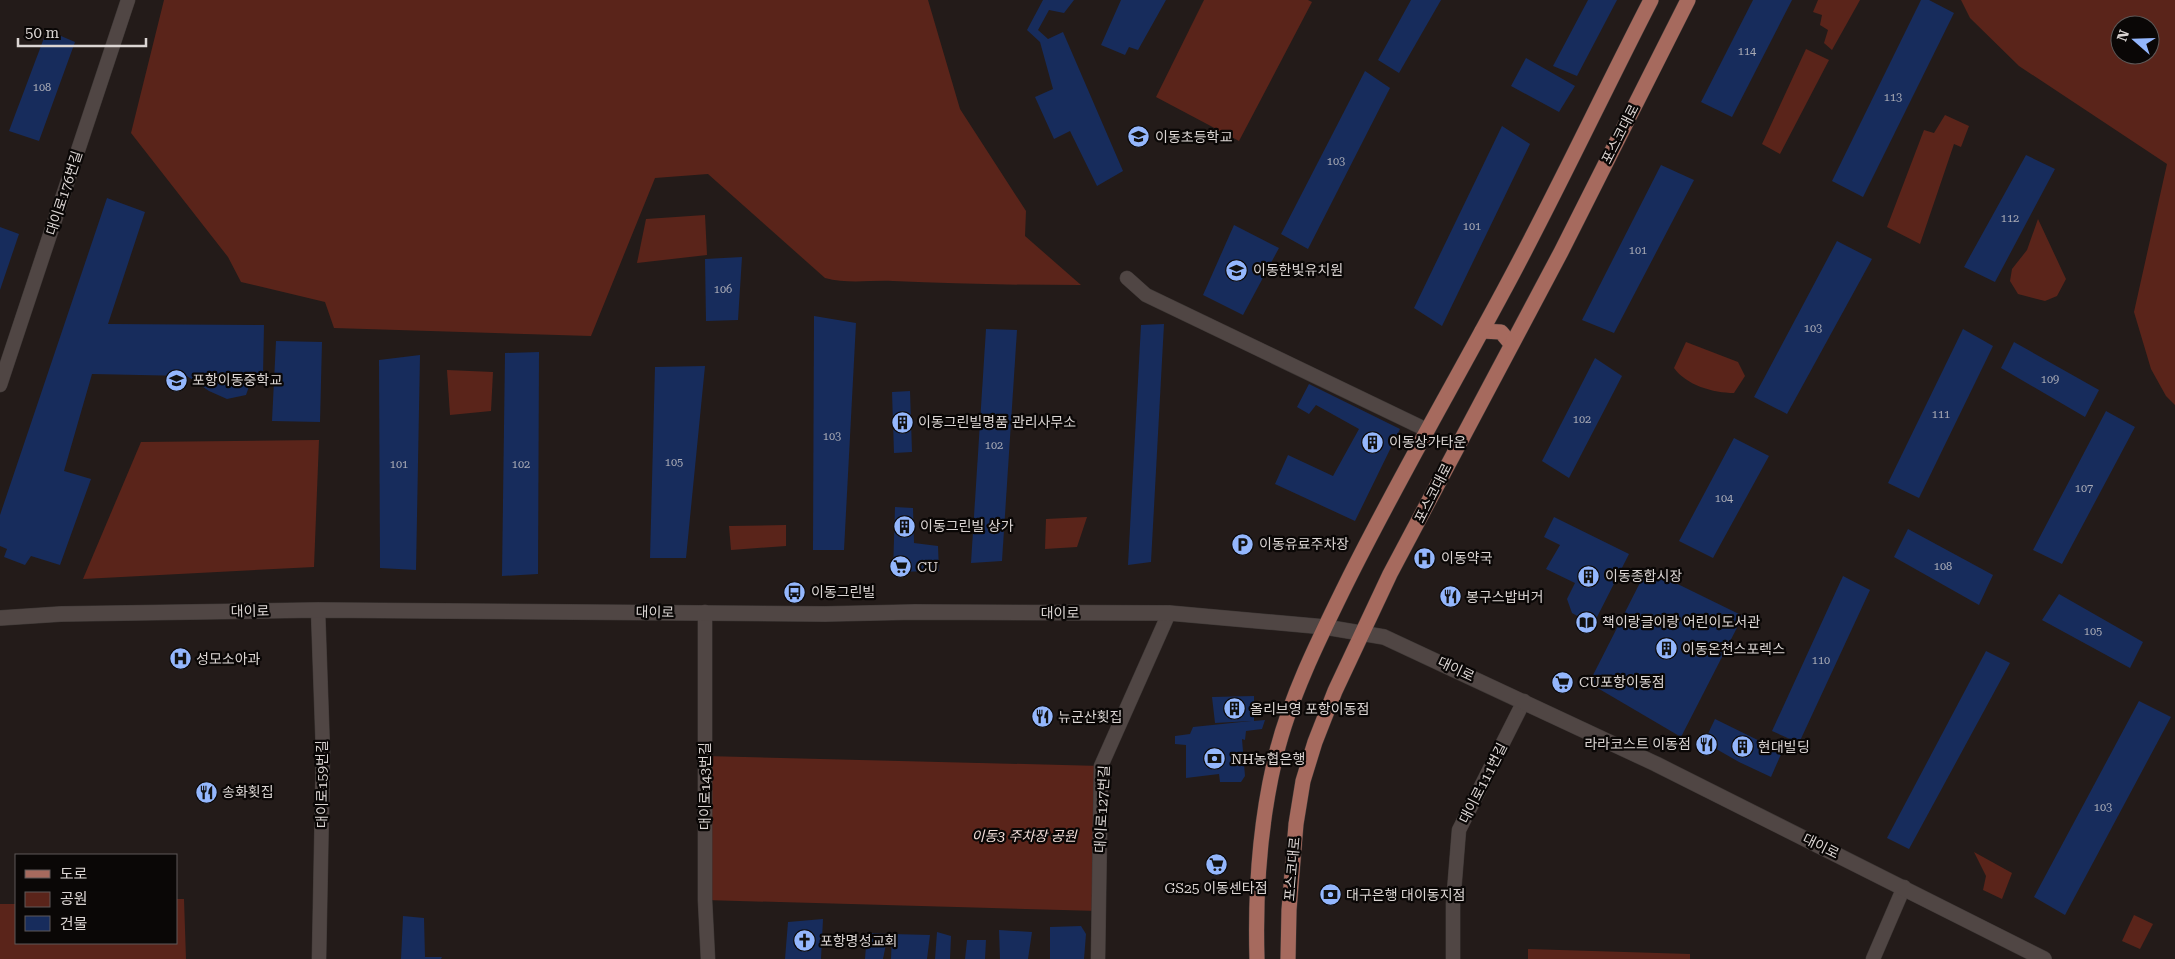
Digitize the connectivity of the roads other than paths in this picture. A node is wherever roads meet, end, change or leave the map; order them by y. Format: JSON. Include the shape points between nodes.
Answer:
{"nodes":[{"id":1,"x":128,"y":0,"type":"edge"},
{"id":2,"x":1651,"y":0,"type":"edge"},
{"id":3,"x":1688,"y":0,"type":"edge"},
{"id":4,"x":1127,"y":278,"type":"dead end"},
{"id":5,"x":1482,"y":331,"type":"junction"},
{"id":6,"x":1511,"y":344,"type":"junction"},
{"id":7,"x":0,"y":385,"type":"edge"},
{"id":8,"x":1427,"y":430,"type":"junction"},
{"id":9,"x":318,"y":610,"type":"junction"},
{"id":10,"x":705,"y":612,"type":"junction"},
{"id":11,"x":1169,"y":614,"type":"junction"},
{"id":12,"x":0,"y":618,"type":"edge"},
{"id":13,"x":1325,"y":627,"type":"junction"},
{"id":14,"x":1363,"y":634,"type":"junction"},
{"id":15,"x":1524,"y":701,"type":"junction"},
{"id":16,"x":1904,"y":887,"type":"junction"},
{"id":17,"x":320,"y":959,"type":"edge"},
{"id":18,"x":708,"y":959,"type":"edge"},
{"id":19,"x":1098,"y":959,"type":"edge"},
{"id":20,"x":1257,"y":959,"type":"edge"},
{"id":21,"x":1288,"y":959,"type":"edge"},
{"id":22,"x":1453,"y":959,"type":"edge"},
{"id":23,"x":1873,"y":959,"type":"edge"},
{"id":24,"x":2044,"y":959,"type":"edge"}],
"edges":[{"from":1,"to":7,"type":"street","name":"대이로176번길"},
{"from":2,"to":5,"type":"main road"},
{"from":3,"to":6,"type":"main road","name":"포스코대로"},
{"from":4,"to":8,"type":"street","via":[[1146,295]]},
{"from":5,"to":6,"type":"main road","via":[[1501,332]]},
{"from":5,"to":8,"type":"main road"},
{"from":6,"to":14,"type":"main road","name":"포스코대로","via":[[1390,574]]},
{"from":8,"to":13,"type":"main road"},
{"from":9,"to":10,"type":"street","name":"대이로"},
{"from":9,"to":12,"type":"street","name":"대이로"},
{"from":9,"to":17,"type":"street","name":"대이로159번길","via":[[323,753]]},
{"from":10,"to":11,"type":"street","name":"대이로"},
{"from":10,"to":18,"type":"street","name":"대이로143번길"},
{"from":11,"to":13,"type":"street","name":"대이로"},
{"from":11,"to":19,"type":"street","name":"대이로127번길","via":[[1101,766]]},
{"from":13,"to":14,"type":"street","name":"대이로"},
{"from":13,"to":20,"type":"main road","via":[[1276,754],[1261,849],[1256,910]]},
{"from":14,"to":15,"type":"street","name":"대이로","via":[[1400,642]]},
{"from":14,"to":21,"type":"main road","name":"포스코대로","via":[[1315,742],[1303,781],[1293,851]]},
{"from":15,"to":16,"type":"street","name":"대이로"},
{"from":15,"to":22,"type":"street","name":"대이로111번길","via":[[1459,830],[1453,904]]},
{"from":16,"to":23,"type":"street"},
{"from":16,"to":24,"type":"street","name":"대이로"}]}
